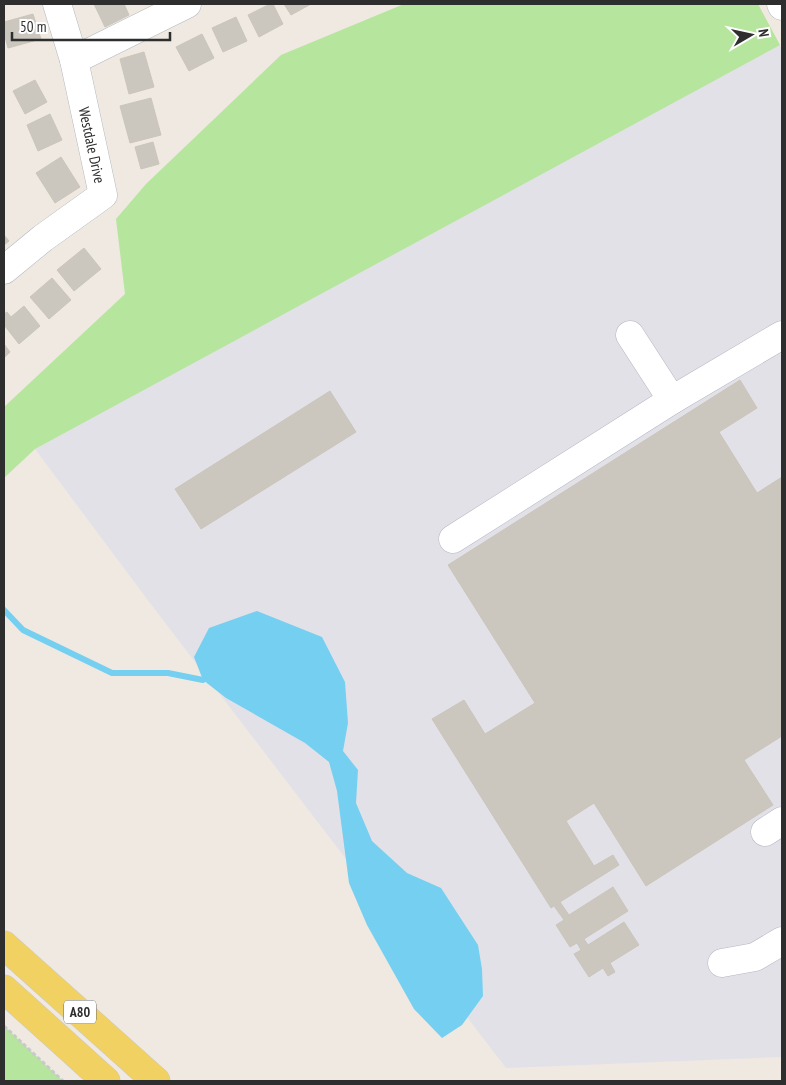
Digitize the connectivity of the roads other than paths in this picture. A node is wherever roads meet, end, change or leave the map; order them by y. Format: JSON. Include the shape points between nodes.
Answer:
{"nodes":[{"id":1,"x":57,"y":4,"type":"edge"},
{"id":2,"x":188,"y":4,"type":"edge"},
{"id":3,"x":74,"y":60,"type":"junction"},
{"id":4,"x":4,"y":270,"type":"edge"},
{"id":5,"x":630,"y":335,"type":"dead end"},
{"id":6,"x":782,"y":335,"type":"edge"},
{"id":7,"x":672,"y":400,"type":"junction"},
{"id":8,"x":453,"y":539,"type":"dead end"},
{"id":9,"x":782,"y":941,"type":"edge"},
{"id":10,"x":4,"y":944,"type":"edge"},
{"id":11,"x":722,"y":963,"type":"dead end"},
{"id":12,"x":4,"y":989,"type":"edge"},
{"id":13,"x":106,"y":1081,"type":"edge"},
{"id":14,"x":156,"y":1081,"type":"edge"}],
"edges":[{"from":1,"to":3,"type":"street","name":"Westdale Drive"},
{"from":2,"to":3,"type":"street"},
{"from":3,"to":4,"type":"street","name":"Westdale Drive","via":[[103,195]]},
{"from":5,"to":7,"type":"street"},
{"from":6,"to":7,"type":"street"},
{"from":7,"to":8,"type":"street"},
{"from":9,"to":11,"type":"street","via":[[755,957]]},
{"from":10,"to":14,"type":"main road","number":"A80"},
{"from":12,"to":13,"type":"main road","number":"A80"}]}
